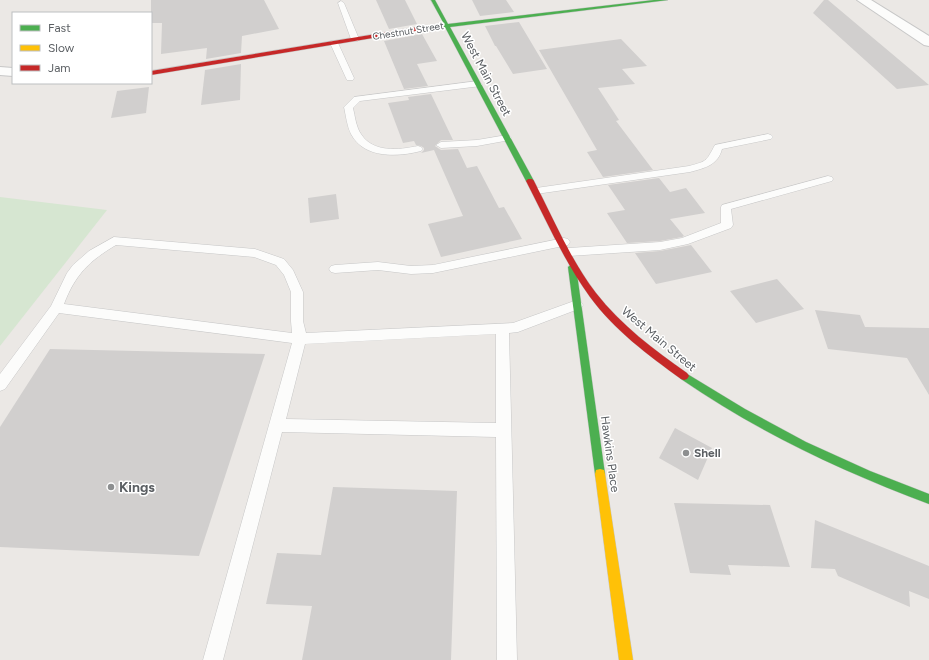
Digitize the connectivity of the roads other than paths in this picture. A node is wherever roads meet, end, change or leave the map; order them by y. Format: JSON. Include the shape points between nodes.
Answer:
{"nodes":[{"id":1,"x":433,"y":0,"type":"edge"},
{"id":2,"x":666,"y":0,"type":"edge"},
{"id":3,"x":863,"y":0,"type":"edge"},
{"id":4,"x":341,"y":2,"type":"dead end"},
{"id":5,"x":446,"y":25,"type":"junction"},
{"id":6,"x":355,"y":39,"type":"junction"},
{"id":7,"x":929,"y":42,"type":"edge"},
{"id":8,"x":334,"y":43,"type":"junction"},
{"id":9,"x":0,"y":71,"type":"edge"},
{"id":10,"x":12,"y":72,"type":"edge"},
{"id":11,"x":152,"y":73,"type":"edge"},
{"id":12,"x":350,"y":78,"type":"dead end"},
{"id":13,"x":478,"y":84,"type":"junction"},
{"id":14,"x":768,"y":137,"type":"dead end"},
{"id":15,"x":508,"y":138,"type":"junction"},
{"id":16,"x":441,"y":145,"type":"dead end"},
{"id":17,"x":418,"y":149,"type":"dead end"},
{"id":18,"x":828,"y":179,"type":"dead end"},
{"id":19,"x":536,"y":191,"type":"junction"},
{"id":20,"x":566,"y":247,"type":"junction"},
{"id":21,"x":335,"y":269,"type":"dead end"},
{"id":22,"x":577,"y":305,"type":"junction"},
{"id":23,"x":56,"y":308,"type":"junction"},
{"id":24,"x":502,"y":329,"type":"junction"},
{"id":25,"x":300,"y":339,"type":"junction"},
{"id":26,"x":0,"y":385,"type":"edge"},
{"id":27,"x":276,"y":425,"type":"junction"},
{"id":28,"x":503,"y":430,"type":"junction"},
{"id":29,"x":929,"y":499,"type":"edge"},
{"id":30,"x":213,"y":660,"type":"edge"},
{"id":31,"x":507,"y":660,"type":"edge"},
{"id":32,"x":626,"y":660,"type":"edge"}],
"edges":[{"from":1,"to":5,"type":"street","name":"West Main Street"},
{"from":2,"to":5,"type":"street","name":"Chestnut Street"},
{"from":3,"to":7,"type":"street"},
{"from":4,"to":6,"type":"lane"},
{"from":5,"to":6,"type":"street","name":"Chestnut Street"},
{"from":5,"to":13,"type":"street","name":"West Main Street"},
{"from":6,"to":8,"type":"street","name":"Chestnut Street"},
{"from":8,"to":11,"type":"street","name":"Chestnut Street"},
{"from":8,"to":12,"type":"lane"},
{"from":9,"to":10,"type":"street"},
{"from":13,"to":15,"type":"street","name":"West Main Street"},
{"from":13,"to":17,"type":"lane","via":[[357,99],[348,107],[357,136],[370,147],[390,152]]},
{"from":14,"to":19,"type":"lane","via":[[718,147],[712,162],[690,169]]},
{"from":15,"to":16,"type":"lane"},
{"from":15,"to":19,"type":"street","name":"West Main Street"},
{"from":18,"to":20,"type":"lane","via":[[726,207],[727,225],[684,241],[660,246]]},
{"from":19,"to":20,"type":"street","name":"West Main Street"},
{"from":20,"to":21,"type":"lane","via":[[433,269],[411,270],[378,266]]},
{"from":20,"to":22,"type":"street","name":"Hawkins Place"},
{"from":20,"to":29,"type":"street","name":"West Main Street","via":[[583,280],[626,330],[694,384],[758,423],[832,459]]},
{"from":22,"to":24,"type":"lane","via":[[513,328]]},
{"from":22,"to":32,"type":"street","name":"Hawkins Place"},
{"from":23,"to":25,"type":"lane"},
{"from":23,"to":25,"type":"lane","via":[[64,287],[81,263],[114,241],[255,253],[280,262],[289,273],[297,292]]},
{"from":23,"to":26,"type":"lane"},
{"from":24,"to":25,"type":"lane"},
{"from":24,"to":28,"type":"lane"},
{"from":25,"to":27,"type":"lane"},
{"from":27,"to":28,"type":"lane"},
{"from":27,"to":30,"type":"lane"},
{"from":28,"to":31,"type":"lane"}]}
